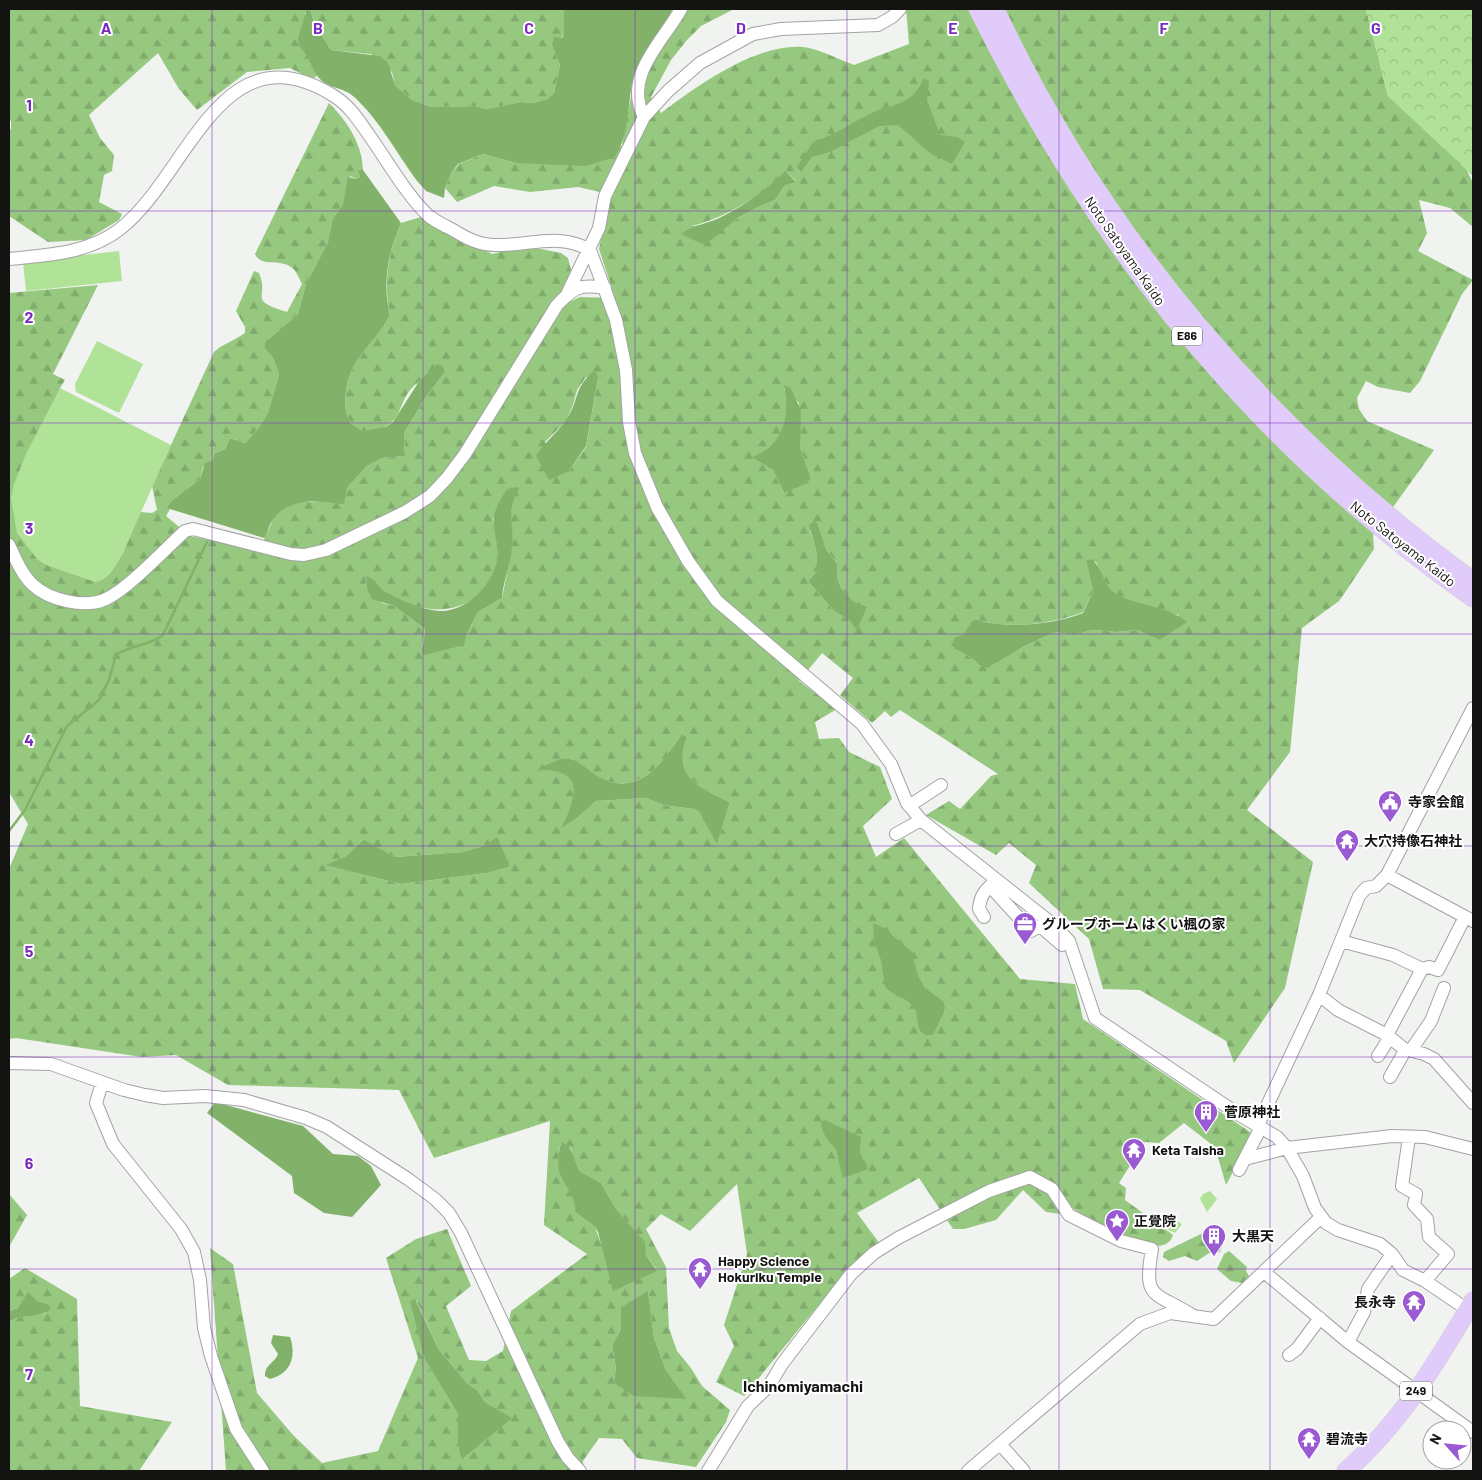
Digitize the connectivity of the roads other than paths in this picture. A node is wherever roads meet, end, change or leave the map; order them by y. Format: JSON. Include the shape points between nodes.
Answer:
{"nodes":[{"id":1,"x":681,"y":9,"type":"edge"},
{"id":2,"x":900,"y":9,"type":"edge"},
{"id":3,"x":978,"y":9,"type":"edge"},
{"id":4,"x":995,"y":9,"type":"edge"},
{"id":5,"x":644,"y":118,"type":"junction"},
{"id":6,"x":590,"y":250,"type":"junction"},
{"id":7,"x":9,"y":259,"type":"edge"},
{"id":8,"x":605,"y":288,"type":"junction"},
{"id":9,"x":568,"y":292,"type":"junction"},
{"id":10,"x":9,"y":545,"type":"edge"},
{"id":11,"x":1473,"y":581,"type":"edge"},
{"id":12,"x":1473,"y":598,"type":"edge"},
{"id":13,"x":1473,"y":708,"type":"edge"},
{"id":14,"x":1470,"y":723,"type":"edge"},
{"id":15,"x":941,"y":785,"type":"dead end"},
{"id":16,"x":909,"y":806,"type":"junction"},
{"id":17,"x":921,"y":820,"type":"junction"},
{"id":18,"x":896,"y":834,"type":"dead end"},
{"id":19,"x":1387,"y":875,"type":"junction"},
{"id":20,"x":994,"y":883,"type":"junction"},
{"id":21,"x":984,"y":917,"type":"dead end"},
{"id":22,"x":1469,"y":919,"type":"edge"},
{"id":23,"x":1341,"y":941,"type":"junction"},
{"id":24,"x":1422,"y":969,"type":"junction"},
{"id":25,"x":1080,"y":974,"type":"junction"},
{"id":26,"x":1444,"y":988,"type":"dead end"},
{"id":27,"x":1319,"y":995,"type":"junction"},
{"id":28,"x":1389,"y":1036,"type":"junction"},
{"id":29,"x":1408,"y":1049,"type":"junction"},
{"id":30,"x":1378,"y":1056,"type":"dead end"},
{"id":31,"x":9,"y":1062,"type":"edge"},
{"id":32,"x":1390,"y":1077,"type":"dead end"},
{"id":33,"x":102,"y":1083,"type":"junction"},
{"id":34,"x":1473,"y":1103,"type":"edge"},
{"id":35,"x":1259,"y":1126,"type":"junction"},
{"id":36,"x":1409,"y":1137,"type":"junction"},
{"id":37,"x":1287,"y":1148,"type":"junction"},
{"id":38,"x":1473,"y":1149,"type":"edge"},
{"id":39,"x":1321,"y":1217,"type":"junction"},
{"id":40,"x":1392,"y":1254,"type":"junction"},
{"id":41,"x":1264,"y":1272,"type":"junction"},
{"id":42,"x":1425,"y":1281,"type":"junction"},
{"id":43,"x":1471,"y":1306,"type":"edge"},
{"id":44,"x":1192,"y":1315,"type":"junction"},
{"id":45,"x":1320,"y":1318,"type":"junction"},
{"id":46,"x":1348,"y":1342,"type":"junction"},
{"id":47,"x":1289,"y":1355,"type":"dead end"},
{"id":48,"x":1416,"y":1391,"type":"junction"},
{"id":49,"x":1473,"y":1432,"type":"edge"},
{"id":50,"x":1000,"y":1445,"type":"junction"},
{"id":51,"x":263,"y":1471,"type":"edge"},
{"id":52,"x":580,"y":1471,"type":"edge"},
{"id":53,"x":708,"y":1471,"type":"edge"},
{"id":54,"x":968,"y":1471,"type":"edge"},
{"id":55,"x":1024,"y":1471,"type":"edge"},
{"id":56,"x":1346,"y":1471,"type":"edge"}],
"edges":[{"from":1,"to":5,"type":"street","via":[[645,62],[638,81],[637,97]]},
{"from":2,"to":5,"type":"street","via":[[878,25],[782,29],[753,34],[700,63]]},
{"from":3,"to":12,"type":"highway","name":"Noto Satoyama Kaido","number":"E86","via":[[1026,99],[1083,192],[1151,291],[1201,352],[1304,462],[1371,521]]},
{"from":4,"to":11,"type":"highway","name":"Noto Satoyama Kaido","number":"E86","via":[[1038,92],[1094,185],[1162,281],[1212,342],[1316,451],[1425,546]]},
{"from":5,"to":6,"type":"street","via":[[605,196],[600,228]]},
{"from":6,"to":7,"type":"street","via":[[551,239],[494,246],[474,242],[430,216],[350,109],[312,85],[272,76],[253,80],[206,118],[160,187],[115,233],[88,248]]},
{"from":6,"to":8,"type":"street"},
{"from":6,"to":9,"type":"street"},
{"from":8,"to":9,"type":"street","via":[[585,285]]},
{"from":8,"to":16,"type":"street","via":[[616,320],[626,370],[629,422],[635,453],[657,506],[688,560],[717,601],[847,709],[867,730],[891,764]]},
{"from":9,"to":10,"type":"street","via":[[447,478],[430,496],[405,512],[333,547],[304,555],[291,554],[193,529],[184,531],[105,599],[81,603],[45,593],[32,584]]},
{"from":13,"to":14,"type":"street"},
{"from":14,"to":19,"type":"street"},
{"from":15,"to":16,"type":"street"},
{"from":16,"to":17,"type":"street"},
{"from":17,"to":18,"type":"street"},
{"from":17,"to":20,"type":"street"},
{"from":19,"to":22,"type":"street"},
{"from":19,"to":23,"type":"street","via":[[1359,896]]},
{"from":20,"to":21,"type":"street","via":[[980,900],[979,908]]},
{"from":20,"to":25,"type":"street","via":[[1055,926],[1069,942]]},
{"from":20,"to":25,"type":"street","via":[[1031,931],[1040,926],[1067,950]]},
{"from":22,"to":24,"type":"street","via":[[1438,970]]},
{"from":23,"to":24,"type":"street","via":[[1393,955]]},
{"from":23,"to":27,"type":"street"},
{"from":24,"to":28,"type":"street"},
{"from":25,"to":35,"type":"street","via":[[1095,1018]]},
{"from":26,"to":29,"type":"street","via":[[1431,1021]]},
{"from":27,"to":28,"type":"street","via":[[1338,1010]]},
{"from":27,"to":35,"type":"street"},
{"from":28,"to":29,"type":"street"},
{"from":28,"to":30,"type":"street"},
{"from":29,"to":32,"type":"street"},
{"from":29,"to":34,"type":"street","via":[[1434,1059]]},
{"from":31,"to":33,"type":"street","via":[[51,1064]]},
{"from":33,"to":51,"type":"street","via":[[96,1104],[113,1144],[181,1229],[194,1252],[211,1356],[236,1429]]},
{"from":33,"to":52,"type":"street","via":[[163,1098],[205,1096],[244,1100],[306,1118],[327,1127],[435,1199],[450,1213],[461,1233],[558,1442]]},
{"from":35,"to":37,"type":"street","via":[[1277,1136]]},
{"from":35,"to":37,"type":"street","via":[[1242,1165]]},
{"from":36,"to":37,"type":"street","via":[[1392,1136]]},
{"from":36,"to":38,"type":"street","via":[[1425,1137]]},
{"from":36,"to":42,"type":"street","via":[[1402,1186],[1416,1194],[1414,1204],[1427,1219],[1429,1237],[1448,1254]]},
{"from":37,"to":39,"type":"street","via":[[1304,1176]]},
{"from":39,"to":40,"type":"street","via":[[1338,1230],[1380,1244]]},
{"from":39,"to":41,"type":"street"},
{"from":40,"to":42,"type":"street","via":[[1403,1270]]},
{"from":40,"to":46,"type":"street","via":[[1368,1289],[1364,1312]]},
{"from":41,"to":44,"type":"street","via":[[1214,1318]]},
{"from":41,"to":45,"type":"street"},
{"from":42,"to":43,"type":"street"},
{"from":43,"to":48,"type":"highway","number":"249"},
{"from":44,"to":50,"type":"street","via":[[1170,1313],[1140,1324]]},
{"from":44,"to":53,"type":"street","via":[[1150,1289],[1152,1249],[1120,1240],[1069,1215],[1052,1189],[1043,1183],[1030,1177],[1009,1183],[898,1238],[874,1253],[851,1274],[782,1364],[769,1386],[748,1406]]},
{"from":45,"to":46,"type":"street"},
{"from":45,"to":47,"type":"street"},
{"from":46,"to":48,"type":"street"},
{"from":48,"to":49,"type":"street"},
{"from":48,"to":56,"type":"highway","number":"249","via":[[1388,1428]]},
{"from":50,"to":54,"type":"street"},
{"from":50,"to":55,"type":"street"}]}
